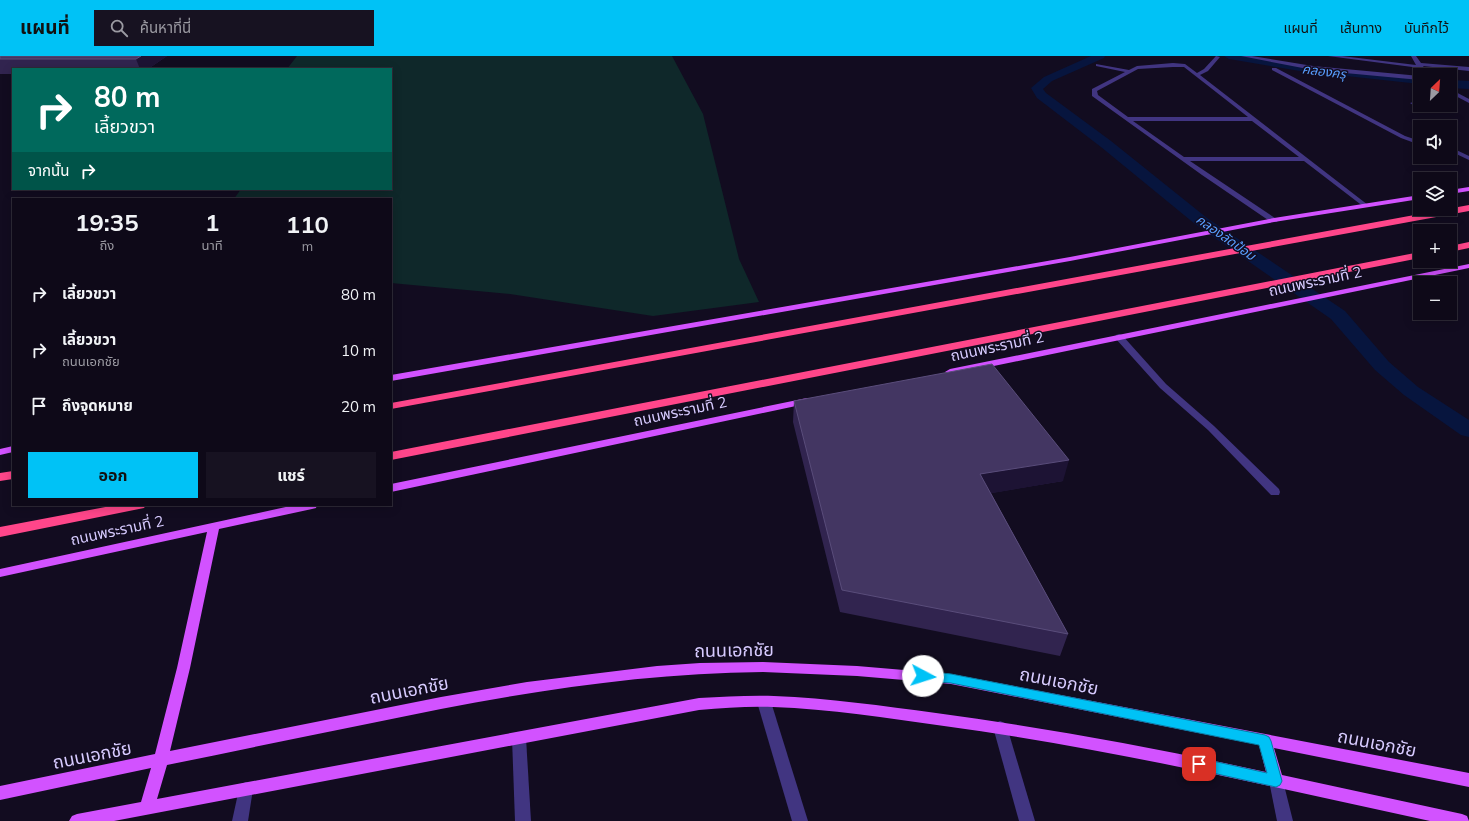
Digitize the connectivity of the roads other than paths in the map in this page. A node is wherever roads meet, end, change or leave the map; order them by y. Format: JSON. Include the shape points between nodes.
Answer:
{"nodes":[{"id":1,"x":1243,"y":56,"type":"edge"},
{"id":2,"x":1330,"y":56,"type":"edge"},
{"id":3,"x":1413,"y":56,"type":"edge"},
{"id":4,"x":1218,"y":57,"type":"dead end"},
{"id":5,"x":1098,"y":65,"type":"dead end"},
{"id":6,"x":1419,"y":65,"type":"junction"},
{"id":7,"x":1421,"y":68,"type":"edge"},
{"id":8,"x":1274,"y":69,"type":"dead end"},
{"id":9,"x":1469,"y":69,"type":"edge"},
{"id":10,"x":1130,"y":72,"type":"junction"},
{"id":11,"x":1197,"y":75,"type":"junction"},
{"id":12,"x":1413,"y":77,"type":"edge"},
{"id":13,"x":1457,"y":95,"type":"edge"},
{"id":14,"x":1466,"y":100,"type":"edge"},
{"id":15,"x":1127,"y":119,"type":"junction"},
{"id":16,"x":1253,"y":119,"type":"junction"},
{"id":17,"x":1413,"y":141,"type":"edge"},
{"id":18,"x":1457,"y":152,"type":"edge"},
{"id":19,"x":1469,"y":158,"type":"edge"},
{"id":20,"x":1182,"y":159,"type":"junction"},
{"id":21,"x":1304,"y":159,"type":"junction"},
{"id":22,"x":1469,"y":189,"type":"edge"},
{"id":23,"x":1457,"y":191,"type":"edge"},
{"id":24,"x":1413,"y":198,"type":"edge"},
{"id":25,"x":1366,"y":206,"type":"junction"},
{"id":26,"x":1469,"y":208,"type":"edge"},
{"id":27,"x":1274,"y":220,"type":"junction"},
{"id":28,"x":1469,"y":245,"type":"edge"},
{"id":29,"x":1457,"y":248,"type":"edge"},
{"id":30,"x":1469,"y":250,"type":"edge"},
{"id":31,"x":1457,"y":252,"type":"edge"},
{"id":32,"x":1413,"y":256,"type":"edge"},
{"id":33,"x":1413,"y":259,"type":"edge"},
{"id":34,"x":1469,"y":266,"type":"edge"},
{"id":35,"x":1324,"y":274,"type":"junction"},
{"id":36,"x":1119,"y":337,"type":"junction"},
{"id":37,"x":942,"y":374,"type":"edge"},
{"id":38,"x":392,"y":378,"type":"edge"},
{"id":39,"x":817,"y":399,"type":"edge"},
{"id":40,"x":392,"y":406,"type":"edge"},
{"id":41,"x":12,"y":449,"type":"edge"},
{"id":42,"x":0,"y":452,"type":"edge"},
{"id":43,"x":392,"y":456,"type":"edge"},
{"id":44,"x":12,"y":475,"type":"edge"},
{"id":45,"x":0,"y":477,"type":"edge"},
{"id":46,"x":392,"y":488,"type":"edge"},
{"id":47,"x":1275,"y":492,"type":"dead end"},
{"id":48,"x":134,"y":506,"type":"edge"},
{"id":49,"x":307,"y":506,"type":"edge"},
{"id":50,"x":214,"y":526,"type":"junction"},
{"id":51,"x":0,"y":532,"type":"edge"},
{"id":52,"x":0,"y":573,"type":"edge"},
{"id":53,"x":764,"y":702,"type":"junction"},
{"id":54,"x":1000,"y":727,"type":"junction"},
{"id":55,"x":519,"y":738,"type":"junction"},
{"id":56,"x":1265,"y":741,"type":"junction"},
{"id":57,"x":162,"y":760,"type":"junction"},
{"id":58,"x":1469,"y":780,"type":"edge"},
{"id":59,"x":1276,"y":781,"type":"junction"},
{"id":60,"x":246,"y":789,"type":"junction"},
{"id":61,"x":0,"y":792,"type":"edge"},
{"id":62,"x":147,"y":808,"type":"junction"},
{"id":63,"x":77,"y":821,"type":"edge"},
{"id":64,"x":240,"y":821,"type":"edge"},
{"id":65,"x":523,"y":821,"type":"edge"},
{"id":66,"x":800,"y":821,"type":"edge"},
{"id":67,"x":1027,"y":821,"type":"edge"},
{"id":68,"x":1285,"y":821,"type":"edge"},
{"id":69,"x":1462,"y":821,"type":"edge"}],
"edges":[{"from":1,"to":12,"type":"street","via":[[1312,68]]},
{"from":2,"to":6,"type":"street"},
{"from":3,"to":6,"type":"street"},
{"from":4,"to":11,"type":"street","via":[[1206,70]]},
{"from":5,"to":10,"type":"street"},
{"from":6,"to":7,"type":"street"},
{"from":6,"to":9,"type":"street"},
{"from":8,"to":17,"type":"street"},
{"from":10,"to":11,"type":"street","via":[[1147,66],[1180,65]]},
{"from":10,"to":15,"type":"street","via":[[1094,90],[1095,96]]},
{"from":11,"to":16,"type":"street"},
{"from":13,"to":14,"type":"street"},
{"from":15,"to":16,"type":"street"},
{"from":15,"to":20,"type":"street"},
{"from":16,"to":21,"type":"street"},
{"from":18,"to":19,"type":"street"},
{"from":20,"to":21,"type":"street"},
{"from":20,"to":27,"type":"street"},
{"from":21,"to":25,"type":"street"},
{"from":22,"to":23,"type":"main road"},
{"from":24,"to":25,"type":"main road"},
{"from":25,"to":27,"type":"main road"},
{"from":26,"to":40,"type":"highway"},
{"from":27,"to":38,"type":"main road","via":[[1070,259]]},
{"from":28,"to":29,"type":"highway"},
{"from":30,"to":31,"type":"highway"},
{"from":32,"to":35,"type":"highway","name":"ถนนพระรามที่ 2"},
{"from":33,"to":35,"type":"highway"},
{"from":34,"to":36,"type":"main road","name":"ถนนพระรามที่ 2"},
{"from":35,"to":43,"type":"highway","name":"ถนนพระรามที่ 2"},
{"from":36,"to":37,"type":"main road","name":"ถนนพระรามที่ 2"},
{"from":36,"to":47,"type":"street","via":[[1162,386],[1211,428]]},
{"from":39,"to":46,"type":"main road","name":"ถนนพระรามที่ 2"},
{"from":41,"to":42,"type":"main road"},
{"from":44,"to":45,"type":"highway"},
{"from":48,"to":51,"type":"highway","name":"ถนนพระรามที่ 2"},
{"from":49,"to":50,"type":"main road","name":"ถนนพระรามที่ 2"},
{"from":50,"to":52,"type":"main road","name":"ถนนพระรามที่ 2"},
{"from":50,"to":57,"type":"main road","via":[[190,644]]},
{"from":53,"to":54,"type":"main road","via":[[870,710]]},
{"from":53,"to":55,"type":"main road","via":[[699,704]]},
{"from":53,"to":66,"type":"street"},
{"from":54,"to":59,"type":"main road","via":[[1168,757]]},
{"from":54,"to":67,"type":"street"},
{"from":55,"to":60,"type":"main road"},
{"from":55,"to":65,"type":"street"},
{"from":56,"to":57,"type":"main road","name":"ถนนเอกชัย","via":[[951,678],[800,668],[699,668],[586,679],[464,698]]},
{"from":56,"to":58,"type":"main road","name":"ถนนเอกชัย"},
{"from":56,"to":59,"type":"main road"},
{"from":57,"to":61,"type":"main road","name":"ถนนเอกชัย"},
{"from":57,"to":62,"type":"main road"},
{"from":59,"to":68,"type":"street"},
{"from":59,"to":69,"type":"main road"},
{"from":60,"to":62,"type":"main road"},
{"from":60,"to":64,"type":"street"},
{"from":62,"to":63,"type":"main road"}]}
